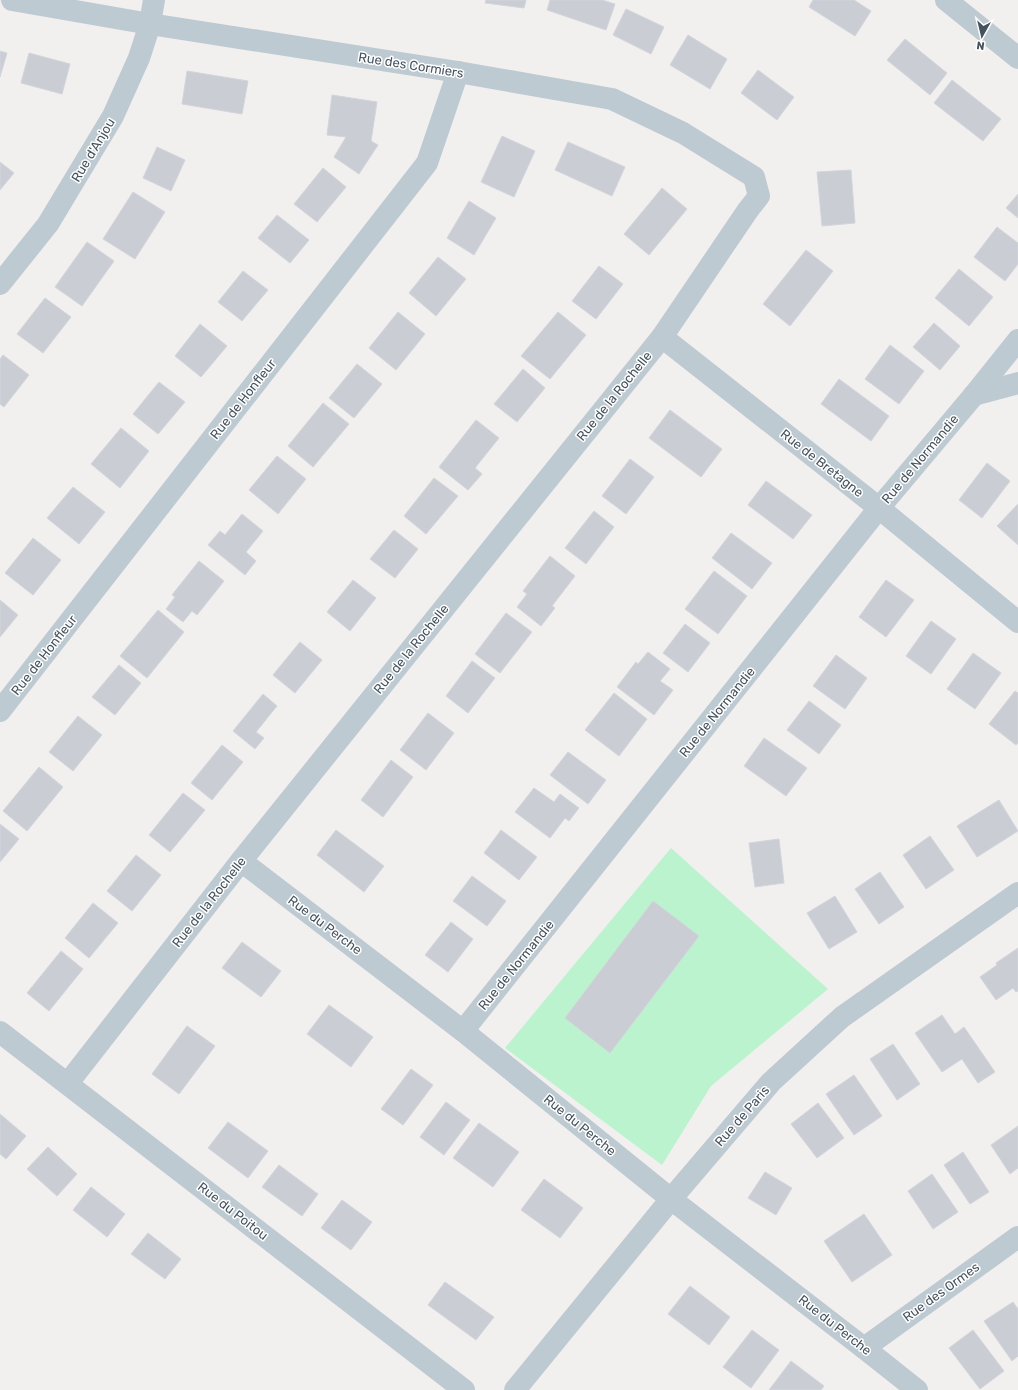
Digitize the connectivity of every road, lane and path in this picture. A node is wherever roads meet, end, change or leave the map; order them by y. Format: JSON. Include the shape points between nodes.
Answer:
{"nodes":[{"id":1,"x":12,"y":0,"type":"edge"},
{"id":2,"x":154,"y":0,"type":"edge"},
{"id":3,"x":946,"y":0,"type":"edge"},
{"id":4,"x":150,"y":24,"type":"junction"},
{"id":5,"x":1018,"y":58,"type":"edge"},
{"id":6,"x":458,"y":72,"type":"junction"},
{"id":7,"x":748,"y":210,"type":"joint"},
{"id":8,"x":0,"y":284,"type":"edge"},
{"id":9,"x":662,"y":337,"type":"junction"},
{"id":10,"x":1018,"y":340,"type":"edge"},
{"id":11,"x":1018,"y":383,"type":"edge"},
{"id":12,"x":974,"y":395,"type":"junction"},
{"id":13,"x":879,"y":508,"type":"junction"},
{"id":14,"x":1018,"y":622,"type":"edge"},
{"id":15,"x":0,"y":711,"type":"edge"},
{"id":16,"x":241,"y":861,"type":"junction"},
{"id":17,"x":1018,"y":893,"type":"edge"},
{"id":18,"x":463,"y":1031,"type":"junction"},
{"id":19,"x":0,"y":1032,"type":"edge"},
{"id":20,"x":68,"y":1083,"type":"junction"},
{"id":21,"x":671,"y":1199,"type":"junction"},
{"id":22,"x":1018,"y":1237,"type":"edge"},
{"id":23,"x":864,"y":1348,"type":"junction"},
{"id":24,"x":464,"y":1390,"type":"edge"},
{"id":25,"x":515,"y":1390,"type":"edge"},
{"id":26,"x":917,"y":1390,"type":"edge"}],
"edges":[{"from":1,"to":4,"type":"street","name":"Rue des Cormiers"},
{"from":2,"to":4,"type":"street","name":"Rue d'Anjou"},
{"from":3,"to":5,"type":"street"},
{"from":4,"to":6,"type":"street","name":"Rue des Cormiers"},
{"from":4,"to":8,"type":"street","name":"Rue d'Anjou","via":[[140,58],[113,116],[48,224]]},
{"from":6,"to":7,"type":"street","name":"Rue des Cormiers","via":[[612,98],[683,134],[754,177],[759,196]]},
{"from":6,"to":15,"type":"street","name":"Rue de Honfleur","via":[[427,163]]},
{"from":7,"to":9,"type":"street","name":"Rue de la Rochelle"},
{"from":9,"to":13,"type":"street","name":"Rue de Bretagne"},
{"from":9,"to":16,"type":"street","name":"Rue de la Rochelle"},
{"from":10,"to":12,"type":"street","name":"Rue de Normandie"},
{"from":11,"to":12,"type":"street"},
{"from":12,"to":13,"type":"street","name":"Rue de Normandie"},
{"from":13,"to":14,"type":"street","name":"Rue de Bretagne"},
{"from":13,"to":18,"type":"street","name":"Rue de Normandie"},
{"from":16,"to":18,"type":"street","name":"Rue du Perche"},
{"from":16,"to":20,"type":"street","name":"Rue de la Rochelle"},
{"from":17,"to":21,"type":"street","name":"Rue de Paris","via":[[842,1017],[771,1082]]},
{"from":18,"to":21,"type":"street","name":"Rue du Perche"},
{"from":19,"to":20,"type":"street","name":"Rue du Poitou"},
{"from":20,"to":24,"type":"street","name":"Rue du Poitou"},
{"from":21,"to":23,"type":"street","name":"Rue du Perche"},
{"from":21,"to":25,"type":"street","name":"Rue de Paris"},
{"from":22,"to":23,"type":"street","name":"Rue des Ormes"},
{"from":23,"to":26,"type":"street","name":"Rue du Perche"}]}
